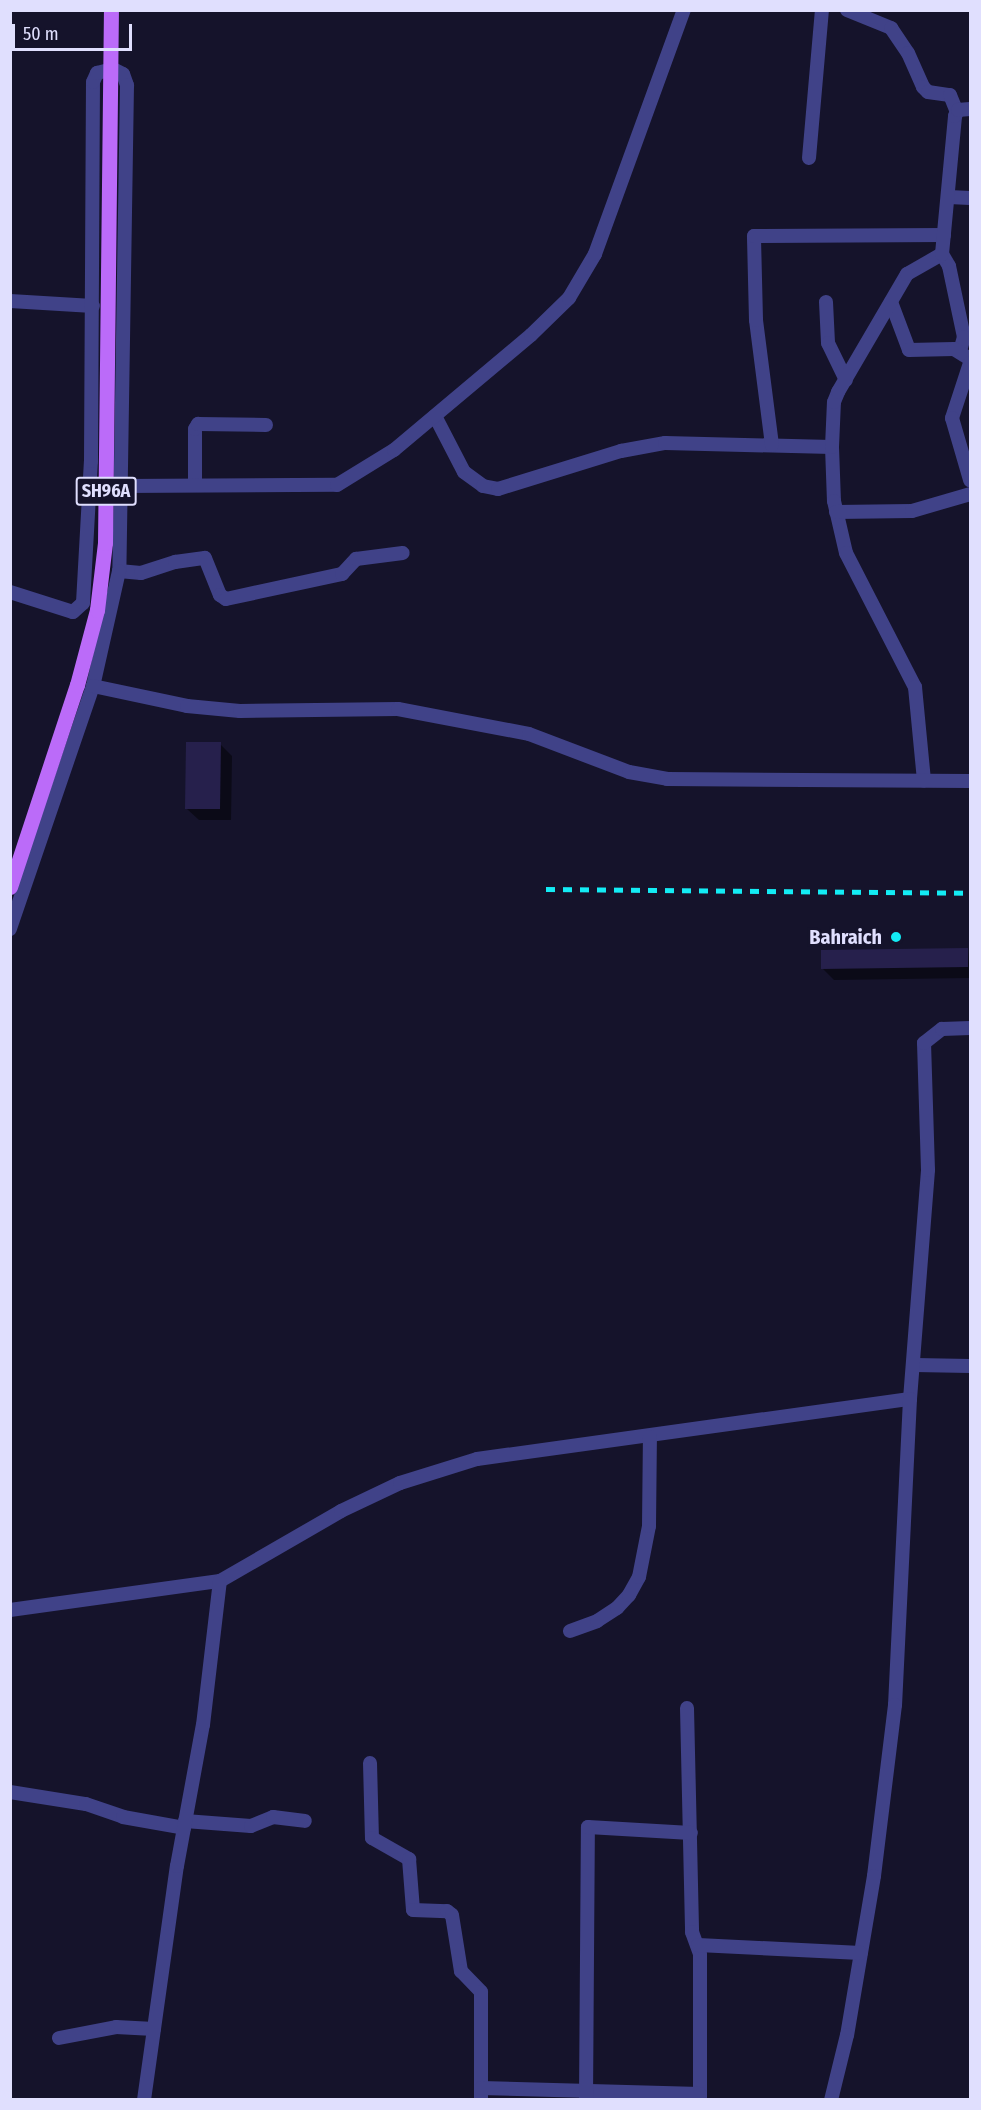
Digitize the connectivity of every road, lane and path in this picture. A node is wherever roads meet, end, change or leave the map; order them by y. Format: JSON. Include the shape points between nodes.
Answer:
{"nodes":[{"id":1,"x":111,"y":10,"type":"edge"},
{"id":2,"x":684,"y":10,"type":"edge"},
{"id":3,"x":822,"y":10,"type":"edge"},
{"id":4,"x":847,"y":10,"type":"edge"},
{"id":5,"x":876,"y":15,"type":"edge"},
{"id":6,"x":113,"y":76,"type":"junction"},
{"id":7,"x":964,"y":110,"type":"edge"},
{"id":8,"x":809,"y":158,"type":"dead end"},
{"id":9,"x":949,"y":197,"type":"junction"},
{"id":10,"x":970,"y":198,"type":"edge"},
{"id":11,"x":944,"y":235,"type":"junction"},
{"id":12,"x":942,"y":254,"type":"junction"},
{"id":13,"x":10,"y":301,"type":"edge"},
{"id":14,"x":826,"y":302,"type":"dead end"},
{"id":15,"x":891,"y":302,"type":"junction"},
{"id":16,"x":93,"y":306,"type":"junction"},
{"id":17,"x":967,"y":358,"type":"edge"},
{"id":18,"x":846,"y":380,"type":"junction"},
{"id":19,"x":435,"y":416,"type":"junction"},
{"id":20,"x":266,"y":425,"type":"dead end"},
{"id":21,"x":772,"y":445,"type":"junction"},
{"id":22,"x":832,"y":447,"type":"junction"},
{"id":23,"x":970,"y":480,"type":"edge"},
{"id":24,"x":195,"y":485,"type":"junction"},
{"id":25,"x":122,"y":486,"type":"junction"},
{"id":26,"x":970,"y":494,"type":"edge"},
{"id":27,"x":836,"y":512,"type":"junction"},
{"id":28,"x":403,"y":553,"type":"dead end"},
{"id":29,"x":119,"y":571,"type":"junction"},
{"id":30,"x":10,"y":592,"type":"edge"},
{"id":31,"x":93,"y":686,"type":"junction"},
{"id":32,"x":924,"y":781,"type":"junction"},
{"id":33,"x":970,"y":781,"type":"edge"},
{"id":34,"x":10,"y":887,"type":"edge"},
{"id":35,"x":14,"y":903,"type":"edge"},
{"id":36,"x":10,"y":929,"type":"edge"},
{"id":37,"x":970,"y":1028,"type":"edge"},
{"id":38,"x":915,"y":1365,"type":"junction"},
{"id":39,"x":970,"y":1366,"type":"edge"},
{"id":40,"x":910,"y":1399,"type":"junction"},
{"id":41,"x":650,"y":1437,"type":"junction"},
{"id":42,"x":220,"y":1581,"type":"junction"},
{"id":43,"x":10,"y":1610,"type":"edge"},
{"id":44,"x":570,"y":1631,"type":"dead end"},
{"id":45,"x":687,"y":1708,"type":"dead end"},
{"id":46,"x":370,"y":1763,"type":"dead end"},
{"id":47,"x":10,"y":1792,"type":"edge"},
{"id":48,"x":305,"y":1821,"type":"dead end"},
{"id":49,"x":185,"y":1825,"type":"junction"},
{"id":50,"x":692,"y":1833,"type":"junction"},
{"id":51,"x":698,"y":1945,"type":"junction"},
{"id":52,"x":861,"y":1953,"type":"junction"},
{"id":53,"x":154,"y":2029,"type":"junction"},
{"id":54,"x":59,"y":2038,"type":"dead end"},
{"id":55,"x":481,"y":2094,"type":"edge"},
{"id":56,"x":586,"y":2095,"type":"edge"},
{"id":57,"x":700,"y":2097,"type":"edge"},
{"id":58,"x":144,"y":2100,"type":"edge"},
{"id":59,"x":831,"y":2100,"type":"edge"}],
"edges":[{"from":1,"to":6,"type":"main road","number":"SH96A"},
{"from":2,"to":19,"type":"street","via":[[595,254],[569,298]]},
{"from":3,"to":8,"type":"street"},
{"from":4,"to":5,"type":"street"},
{"from":5,"to":7,"type":"street","via":[[898,36],[926,91],[950,95]]},
{"from":6,"to":16,"type":"street","via":[[97,72],[93,82]]},
{"from":6,"to":25,"type":"street","via":[[123,74],[127,85]]},
{"from":6,"to":34,"type":"main road","number":"SH96A","via":[[105,543],[97,610],[77,685]]},
{"from":7,"to":9,"type":"street"},
{"from":9,"to":10,"type":"street"},
{"from":9,"to":11,"type":"street"},
{"from":11,"to":12,"type":"street"},
{"from":11,"to":21,"type":"street","via":[[754,236],[756,320]]},
{"from":12,"to":15,"type":"street","via":[[907,274]]},
{"from":12,"to":17,"type":"street","via":[[949,266]]},
{"from":13,"to":16,"type":"street"},
{"from":14,"to":18,"type":"street","via":[[828,343]]},
{"from":15,"to":17,"type":"street","via":[[909,350]]},
{"from":15,"to":18,"type":"street"},
{"from":16,"to":30,"type":"street","via":[[91,461],[83,603],[72,612]]},
{"from":17,"to":23,"type":"street","via":[[952,418]]},
{"from":18,"to":22,"type":"street","via":[[834,402]]},
{"from":19,"to":21,"type":"street","via":[[464,472],[483,486],[498,489],[621,451],[665,443]]},
{"from":19,"to":24,"type":"street","via":[[394,450],[337,485]]},
{"from":20,"to":24,"type":"street","via":[[198,424]]},
{"from":21,"to":22,"type":"street"},
{"from":22,"to":27,"type":"street"},
{"from":24,"to":25,"type":"street"},
{"from":25,"to":29,"type":"street"},
{"from":26,"to":27,"type":"street","via":[[912,511]]},
{"from":27,"to":32,"type":"street","via":[[856,576],[915,687]]},
{"from":28,"to":29,"type":"street","via":[[356,559],[342,574],[226,599],[220,595],[205,558],[141,573]]},
{"from":29,"to":31,"type":"street"},
{"from":31,"to":32,"type":"street","via":[[187,706],[240,711],[398,710],[529,734],[647,777]]},
{"from":31,"to":35,"type":"street"},
{"from":32,"to":33,"type":"street"},
{"from":35,"to":36,"type":"street"},
{"from":37,"to":38,"type":"street","via":[[942,1029],[924,1042],[928,1170]]},
{"from":38,"to":39,"type":"street"},
{"from":38,"to":40,"type":"street"},
{"from":40,"to":41,"type":"street"},
{"from":40,"to":52,"type":"street","via":[[895,1705]]},
{"from":41,"to":42,"type":"street","via":[[477,1459],[400,1483],[341,1511]]},
{"from":41,"to":44,"type":"street","via":[[649,1526],[639,1577],[617,1608]]},
{"from":42,"to":43,"type":"street"},
{"from":42,"to":49,"type":"street","via":[[203,1725]]},
{"from":45,"to":50,"type":"street"},
{"from":46,"to":55,"type":"street","via":[[372,1838],[409,1859],[413,1910],[447,1911],[452,1915],[461,1971],[481,1992]]},
{"from":47,"to":49,"type":"street","via":[[86,1804],[123,1817]]},
{"from":48,"to":49,"type":"street","via":[[273,1816],[251,1826]]},
{"from":49,"to":53,"type":"street"},
{"from":50,"to":51,"type":"street","via":[[692,1932]]},
{"from":50,"to":56,"type":"street","via":[[588,1827]]},
{"from":51,"to":52,"type":"street"},
{"from":51,"to":57,"type":"street"},
{"from":52,"to":59,"type":"street"},
{"from":53,"to":54,"type":"street","via":[[116,2027]]},
{"from":53,"to":58,"type":"street"},
{"from":55,"to":56,"type":"street"},
{"from":56,"to":57,"type":"street"}]}
